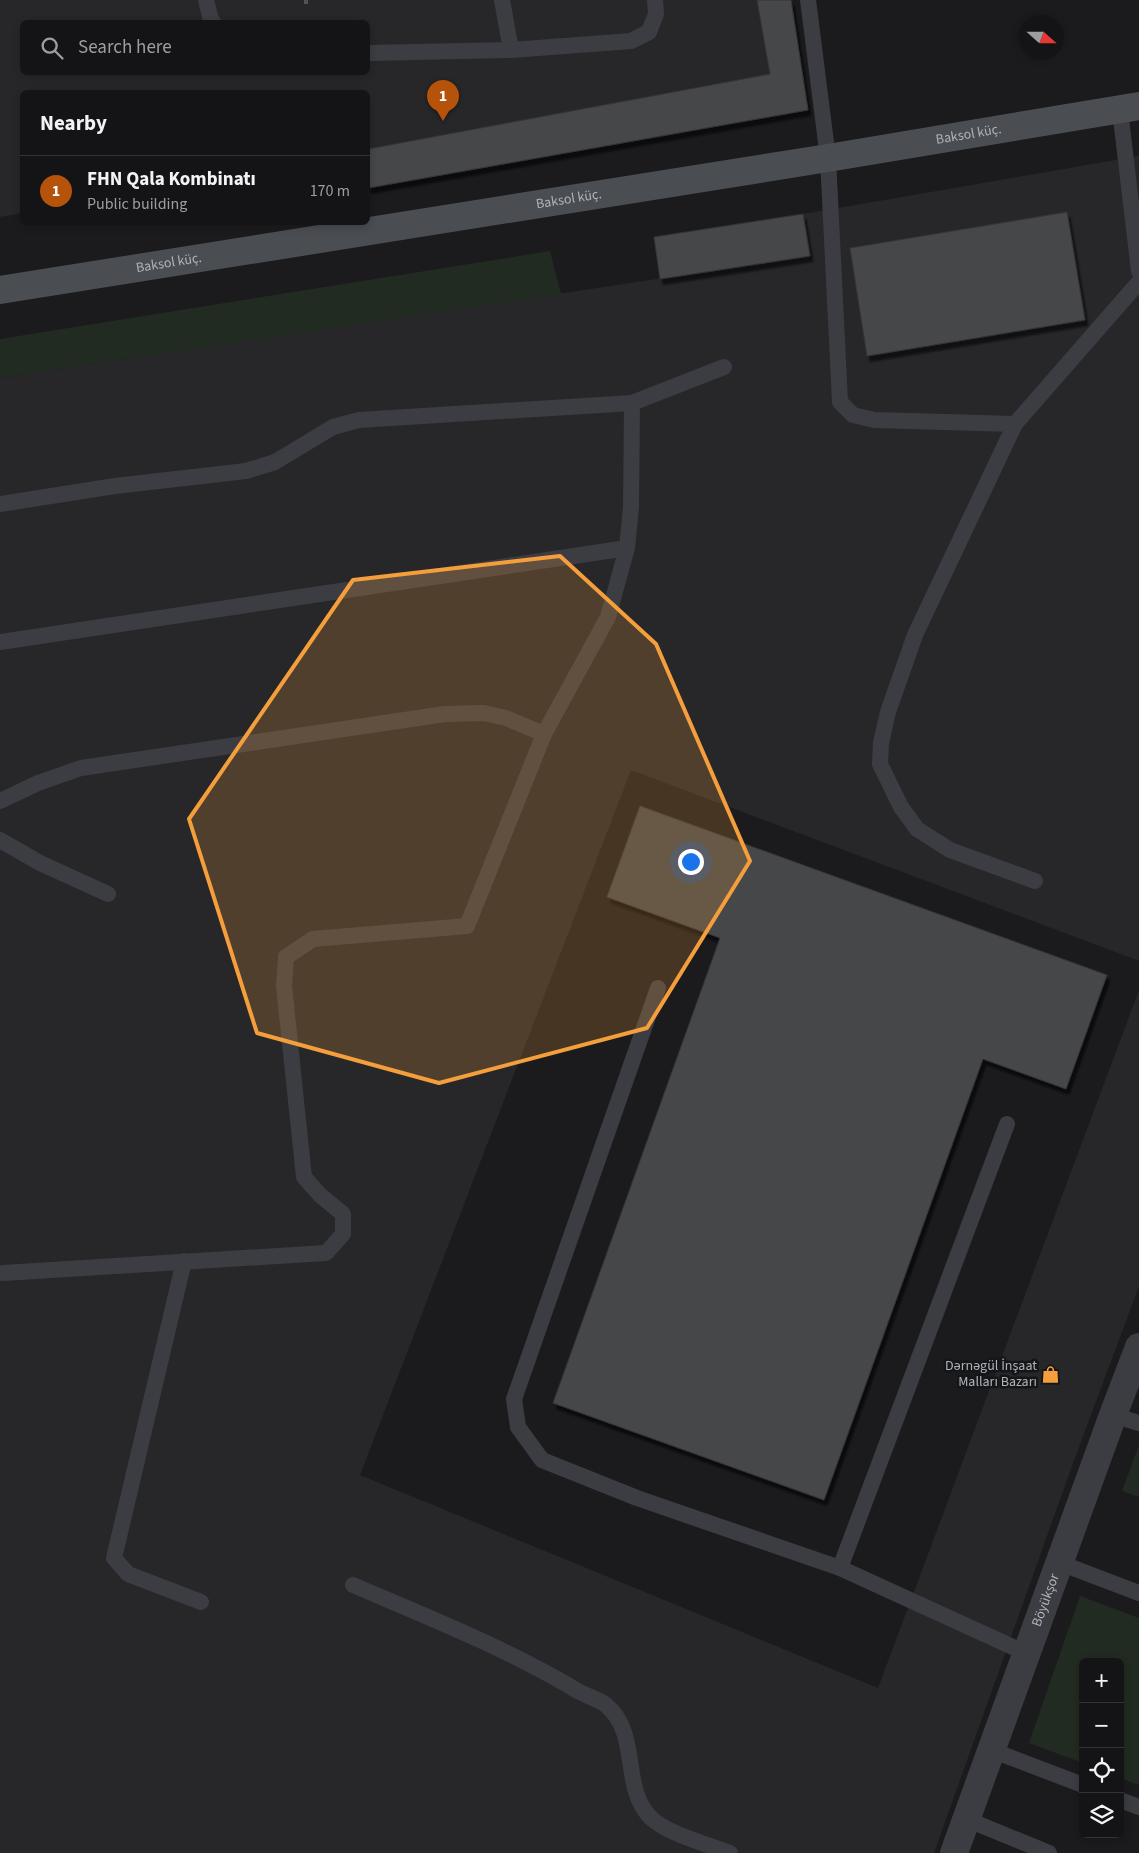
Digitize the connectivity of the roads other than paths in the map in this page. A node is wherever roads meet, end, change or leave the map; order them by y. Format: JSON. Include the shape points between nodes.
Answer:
{"nodes":[{"id":1,"x":206,"y":0,"type":"edge"},
{"id":2,"x":502,"y":0,"type":"edge"},
{"id":3,"x":654,"y":0,"type":"edge"},
{"id":4,"x":808,"y":0,"type":"edge"},
{"id":5,"x":211,"y":20,"type":"edge"},
{"id":6,"x":511,"y":50,"type":"junction"},
{"id":7,"x":370,"y":52,"type":"edge"},
{"id":8,"x":1129,"y":108,"type":"edge"},
{"id":9,"x":828,"y":158,"type":"junction"},
{"id":10,"x":1139,"y":271,"type":"edge"},
{"id":11,"x":1139,"y":282,"type":"edge"},
{"id":12,"x":0,"y":290,"type":"edge"},
{"id":13,"x":724,"y":367,"type":"dead end"},
{"id":14,"x":632,"y":402,"type":"junction"},
{"id":15,"x":1015,"y":424,"type":"junction"},
{"id":16,"x":0,"y":504,"type":"edge"},
{"id":17,"x":627,"y":548,"type":"junction"},
{"id":18,"x":0,"y":642,"type":"edge"},
{"id":19,"x":544,"y":734,"type":"junction"},
{"id":20,"x":0,"y":801,"type":"edge"},
{"id":21,"x":0,"y":840,"type":"edge"},
{"id":22,"x":1035,"y":881,"type":"dead end"},
{"id":23,"x":108,"y":894,"type":"dead end"},
{"id":24,"x":658,"y":988,"type":"dead end"},
{"id":25,"x":1007,"y":1124,"type":"dead end"},
{"id":26,"x":184,"y":1262,"type":"junction"},
{"id":27,"x":3,"y":1273,"type":"dead end"},
{"id":28,"x":1139,"y":1348,"type":"edge"},
{"id":29,"x":1113,"y":1415,"type":"junction"},
{"id":30,"x":1139,"y":1424,"type":"edge"},
{"id":31,"x":1060,"y":1563,"type":"junction"},
{"id":32,"x":840,"y":1568,"type":"junction"},
{"id":33,"x":353,"y":1585,"type":"dead end"},
{"id":34,"x":1139,"y":1593,"type":"edge"},
{"id":35,"x":201,"y":1602,"type":"dead end"},
{"id":36,"x":1026,"y":1653,"type":"junction"},
{"id":37,"x":991,"y":1750,"type":"junction"},
{"id":38,"x":1079,"y":1783,"type":"edge"},
{"id":39,"x":1124,"y":1801,"type":"edge"},
{"id":40,"x":1139,"y":1807,"type":"edge"},
{"id":41,"x":966,"y":1820,"type":"junction"},
{"id":42,"x":730,"y":1853,"type":"edge"},
{"id":43,"x":954,"y":1853,"type":"edge"},
{"id":44,"x":1049,"y":1853,"type":"edge"}],
"edges":[{"from":1,"to":5,"type":"lane"},
{"from":2,"to":6,"type":"lane"},
{"from":3,"to":6,"type":"lane","via":[[656,14],[649,32],[631,41]]},
{"from":4,"to":9,"type":"lane"},
{"from":6,"to":7,"type":"lane"},
{"from":8,"to":9,"type":"main road","name":"Baksol küç."},
{"from":8,"to":10,"type":"lane"},
{"from":9,"to":12,"type":"main road","name":"Baksol küç."},
{"from":9,"to":15,"type":"lane","via":[[840,402],[853,415],[874,420]]},
{"from":11,"to":15,"type":"lane"},
{"from":13,"to":14,"type":"lane"},
{"from":14,"to":16,"type":"lane","via":[[359,420],[333,427],[275,462],[246,471],[115,486]]},
{"from":14,"to":17,"type":"lane","via":[[631,507]]},
{"from":15,"to":22,"type":"lane","via":[[915,635],[888,712],[880,743],[880,764],[901,807],[917,829],[950,850]]},
{"from":17,"to":18,"type":"lane"},
{"from":17,"to":19,"type":"lane","via":[[608,617]]},
{"from":19,"to":20,"type":"lane","via":[[506,718],[484,713],[445,714],[81,768],[38,782]]},
{"from":19,"to":26,"type":"lane","via":[[467,926],[313,939],[286,957],[284,986],[304,1177],[343,1214],[343,1234],[326,1253]]},
{"from":21,"to":23,"type":"lane","via":[[40,863]]},
{"from":24,"to":32,"type":"lane","via":[[514,1399],[518,1427],[542,1460],[637,1498]]},
{"from":25,"to":32,"type":"lane"},
{"from":26,"to":27,"type":"lane"},
{"from":26,"to":35,"type":"lane","via":[[114,1558],[128,1574]]},
{"from":28,"to":29,"type":"street","name":"Böyükşor"},
{"from":29,"to":30,"type":"lane"},
{"from":29,"to":31,"type":"street","name":"Böyükşor"},
{"from":31,"to":34,"type":"lane"},
{"from":31,"to":36,"type":"street","name":"Böyükşor"},
{"from":32,"to":36,"type":"lane"},
{"from":33,"to":42,"type":"lane","via":[[525,1661],[604,1703],[618,1716],[626,1733],[638,1798],[650,1817],[664,1828]]},
{"from":36,"to":37,"type":"street","name":"Böyükşor"},
{"from":37,"to":38,"type":"lane"},
{"from":37,"to":41,"type":"street","name":"Böyükşor"},
{"from":39,"to":40,"type":"lane"},
{"from":41,"to":43,"type":"street","name":"Böyükşor"},
{"from":41,"to":44,"type":"lane"}]}
